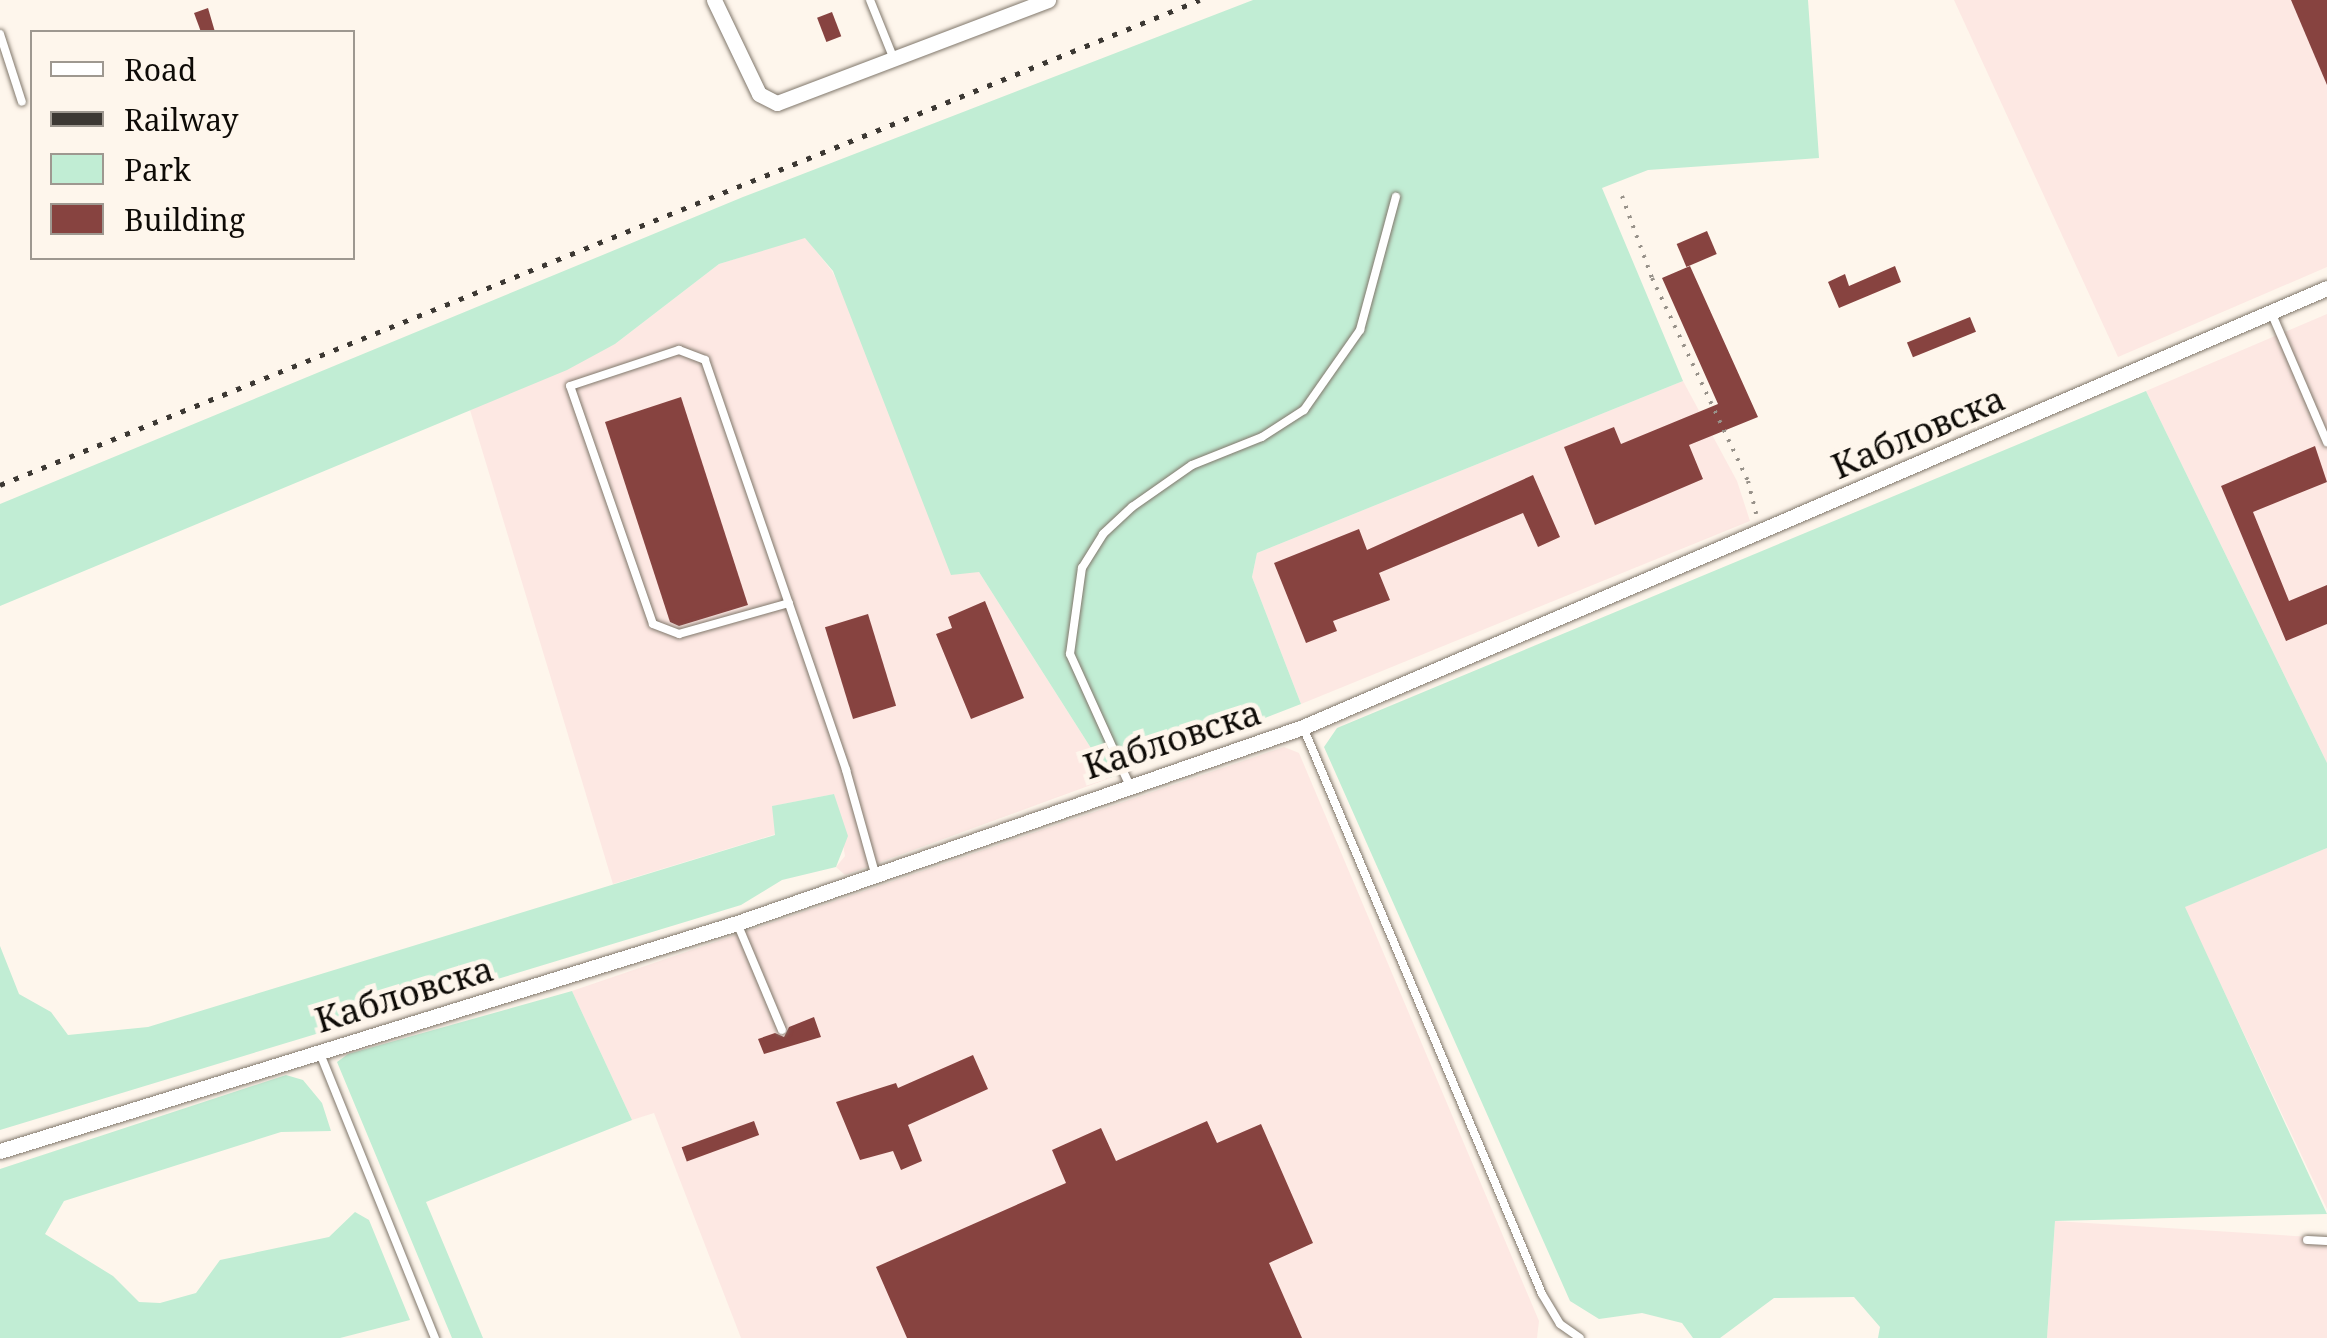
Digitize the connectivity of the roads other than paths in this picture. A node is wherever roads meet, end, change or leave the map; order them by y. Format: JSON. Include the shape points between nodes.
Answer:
{"nodes":[{"id":1,"x":714,"y":0,"type":"edge"},
{"id":2,"x":870,"y":0,"type":"edge"},
{"id":3,"x":1048,"y":0,"type":"edge"},
{"id":4,"x":1011,"y":7,"type":"edge"},
{"id":5,"x":0,"y":34,"type":"edge"},
{"id":6,"x":895,"y":62,"type":"junction"},
{"id":7,"x":22,"y":102,"type":"dead end"},
{"id":8,"x":1396,"y":197,"type":"dead end"},
{"id":9,"x":2327,"y":288,"type":"edge"},
{"id":10,"x":2270,"y":312,"type":"junction"},
{"id":11,"x":2327,"y":442,"type":"edge"},
{"id":12,"x":789,"y":604,"type":"junction"},
{"id":13,"x":1304,"y":727,"type":"junction"},
{"id":14,"x":1129,"y":784,"type":"junction"},
{"id":15,"x":875,"y":873,"type":"junction"},
{"id":16,"x":738,"y":923,"type":"junction"},
{"id":17,"x":782,"y":1030,"type":"dead end"},
{"id":18,"x":319,"y":1051,"type":"junction"},
{"id":19,"x":0,"y":1150,"type":"edge"},
{"id":20,"x":2307,"y":1240,"type":"dead end"},
{"id":21,"x":2327,"y":1240,"type":"edge"},
{"id":22,"x":436,"y":1338,"type":"edge"},
{"id":23,"x":1580,"y":1338,"type":"edge"}],
"edges":[{"from":1,"to":6,"type":"street","via":[[759,94],[777,103]]},
{"from":2,"to":6,"type":"lane"},
{"from":3,"to":4,"type":"street"},
{"from":4,"to":6,"type":"street"},
{"from":5,"to":7,"type":"lane"},
{"from":8,"to":14,"type":"lane","via":[[1360,330],[1304,410],[1262,438],[1192,465],[1132,507],[1103,534],[1082,568],[1070,654]]},
{"from":9,"to":10,"type":"street","name":"Кабловска"},
{"from":10,"to":11,"type":"lane"},
{"from":10,"to":13,"type":"street","name":"Кабловска"},
{"from":12,"to":12,"type":"lane","via":[[705,360],[679,350],[570,386],[652,624],[679,634]]},
{"from":12,"to":15,"type":"lane"},
{"from":13,"to":14,"type":"street","name":"Кабловска"},
{"from":13,"to":23,"type":"lane","via":[[1542,1294],[1560,1324]]},
{"from":14,"to":15,"type":"street","name":"Кабловска"},
{"from":15,"to":16,"type":"street","name":"Кабловска"},
{"from":16,"to":17,"type":"lane"},
{"from":16,"to":18,"type":"street","name":"Кабловска"},
{"from":18,"to":19,"type":"street","name":"Кабловска"},
{"from":18,"to":22,"type":"lane"},
{"from":20,"to":21,"type":"lane"}]}
